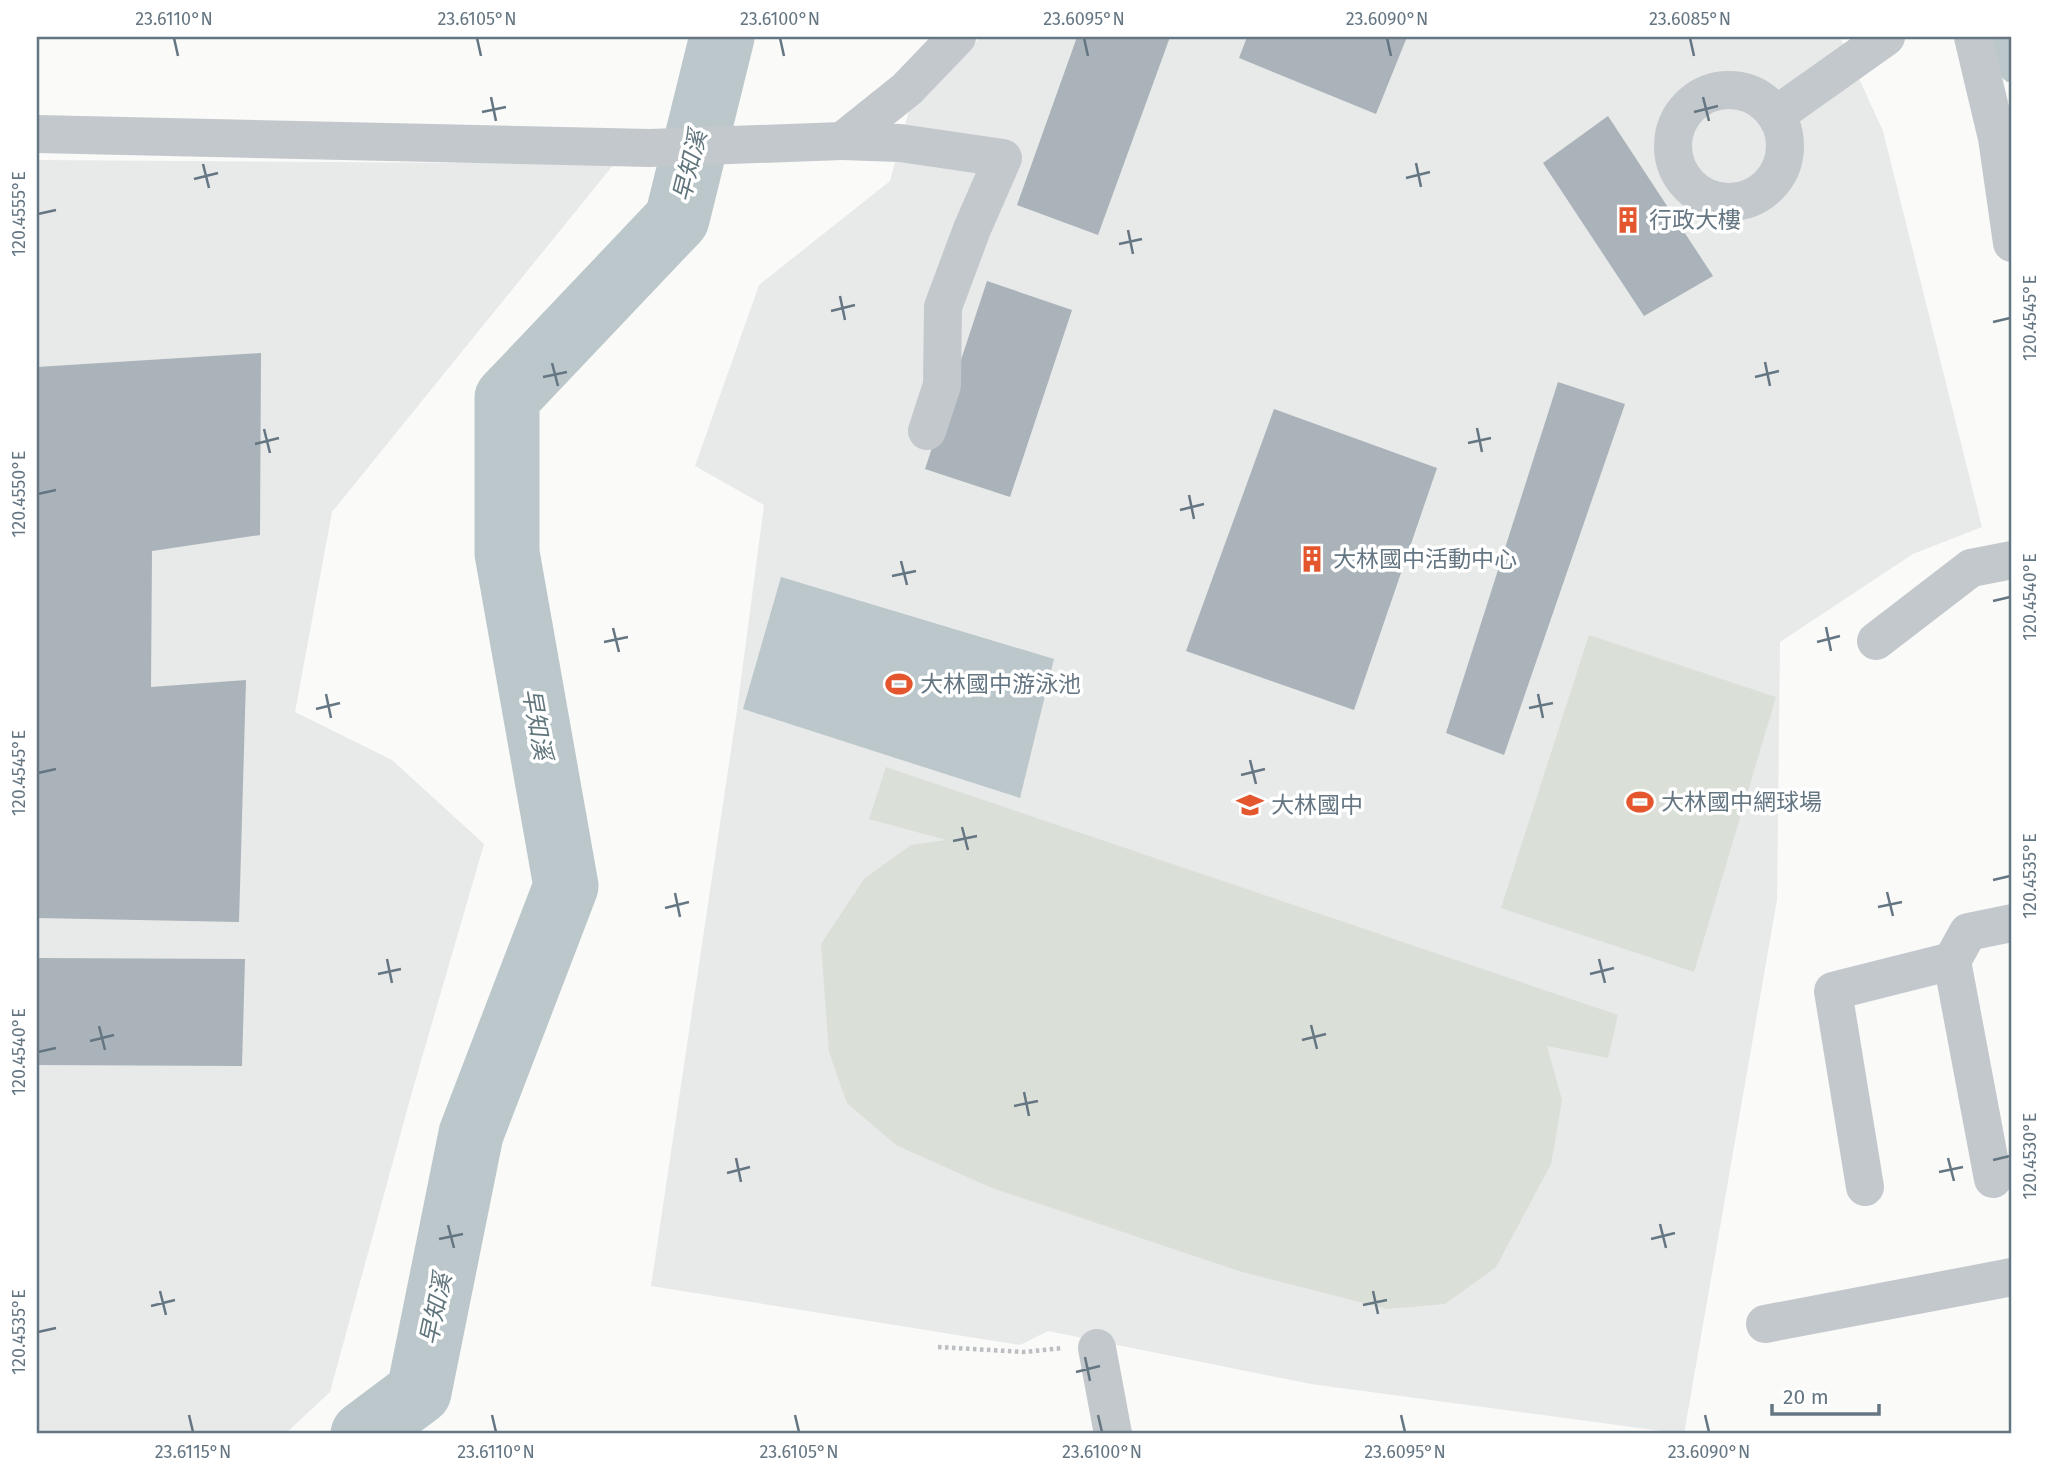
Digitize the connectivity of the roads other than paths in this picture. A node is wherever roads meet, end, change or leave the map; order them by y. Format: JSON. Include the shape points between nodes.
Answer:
{"nodes":[{"id":1,"x":957,"y":37,"type":"edge"},
{"id":2,"x":1886,"y":37,"type":"edge"},
{"id":3,"x":1973,"y":37,"type":"edge"},
{"id":4,"x":1776,"y":115,"type":"dead end"},
{"id":5,"x":37,"y":134,"type":"edge"},
{"id":6,"x":842,"y":141,"type":"junction"},
{"id":7,"x":2012,"y":243,"type":"edge"},
{"id":8,"x":928,"y":431,"type":"dead end"},
{"id":9,"x":2012,"y":560,"type":"edge"},
{"id":10,"x":1875,"y":640,"type":"dead end"},
{"id":11,"x":2012,"y":923,"type":"edge"},
{"id":12,"x":1952,"y":961,"type":"junction"},
{"id":13,"x":1993,"y":1179,"type":"dead end"},
{"id":14,"x":1865,"y":1187,"type":"dead end"},
{"id":15,"x":2012,"y":1277,"type":"edge"},
{"id":16,"x":1765,"y":1324,"type":"dead end"},
{"id":17,"x":1097,"y":1348,"type":"road end"},
{"id":18,"x":1113,"y":1434,"type":"edge"}],
"edges":[{"from":1,"to":6,"type":"street","via":[[907,89]]},
{"from":2,"to":4,"type":"street"},
{"from":3,"to":7,"type":"street","via":[[1997,138]]},
{"from":5,"to":6,"type":"street","via":[[650,148]]},
{"from":6,"to":8,"type":"street","via":[[900,143],[1003,158],[943,307],[942,385]]},
{"from":9,"to":10,"type":"street","via":[[1971,568]]},
{"from":11,"to":12,"type":"street","via":[[1968,932]]},
{"from":12,"to":13,"type":"street"},
{"from":12,"to":14,"type":"street","via":[[1833,990]]},
{"from":15,"to":16,"type":"street"},
{"from":17,"to":18,"type":"street"}]}
